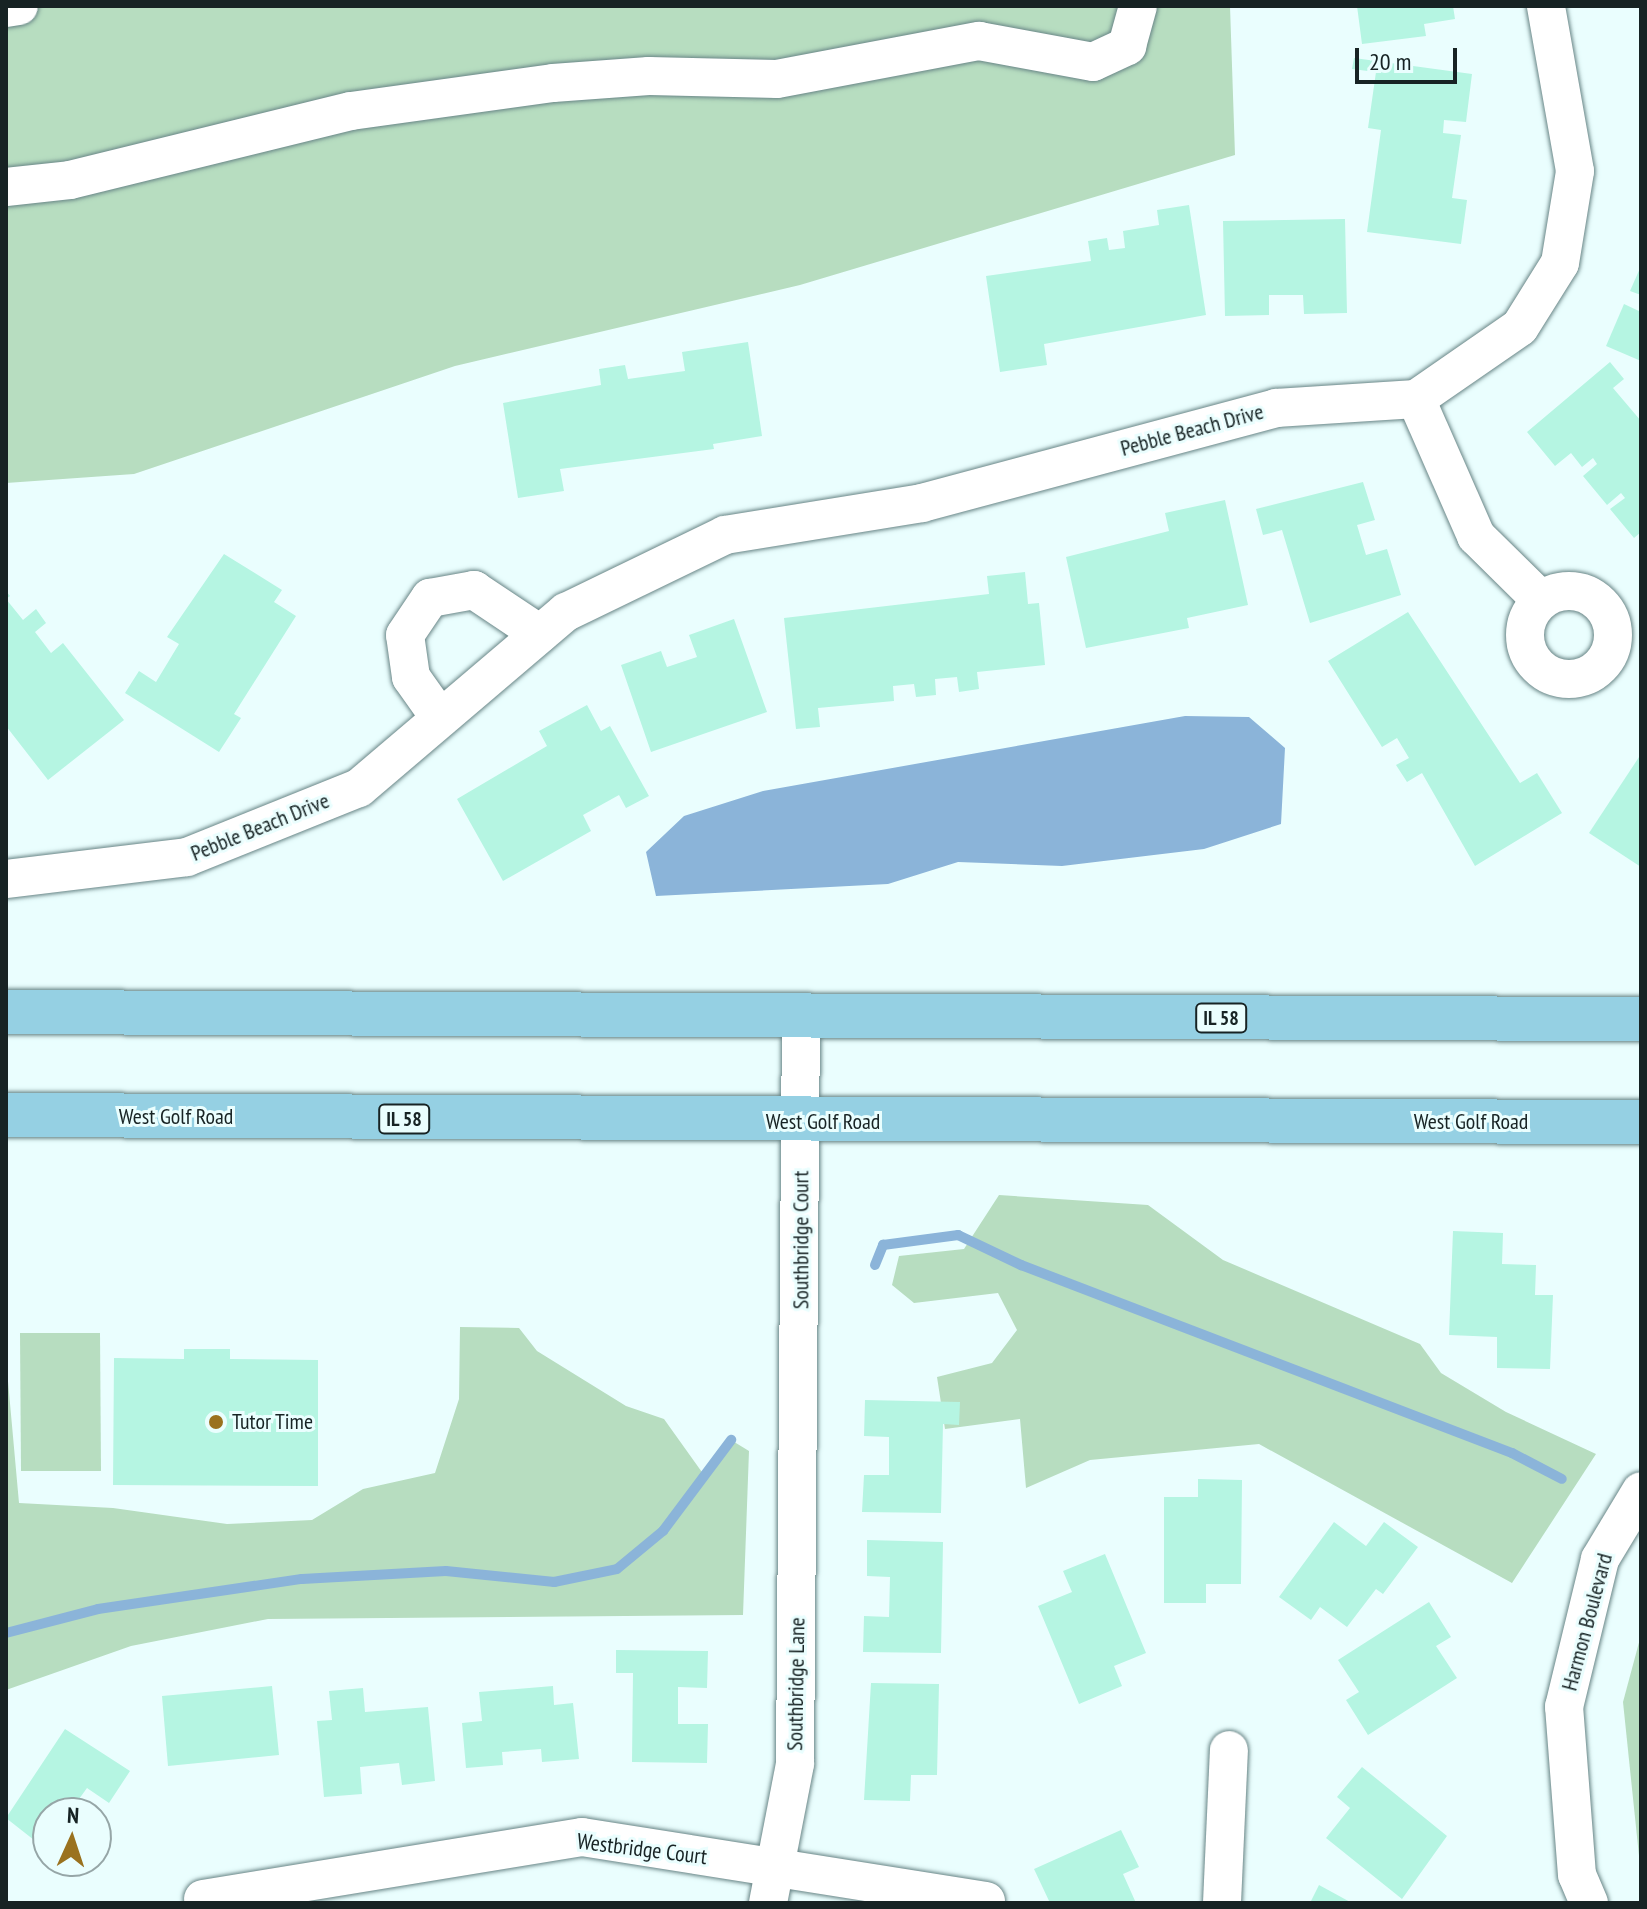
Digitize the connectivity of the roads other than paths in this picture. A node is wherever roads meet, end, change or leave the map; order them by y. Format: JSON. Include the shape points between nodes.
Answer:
{"nodes":[{"id":1,"x":19,"y":6,"type":"edge"},
{"id":2,"x":1138,"y":6,"type":"edge"},
{"id":3,"x":1546,"y":6,"type":"edge"},
{"id":4,"x":6,"y":8,"type":"edge"},
{"id":5,"x":6,"y":187,"type":"edge"},
{"id":6,"x":1416,"y":399,"type":"junction"},
{"id":7,"x":1541,"y":600,"type":"dead end"},
{"id":8,"x":540,"y":634,"type":"junction"},
{"id":9,"x":440,"y":718,"type":"junction"},
{"id":10,"x":6,"y":879,"type":"edge"},
{"id":11,"x":6,"y":1012,"type":"edge"},
{"id":12,"x":801,"y":1017,"type":"junction"},
{"id":13,"x":1641,"y":1019,"type":"edge"},
{"id":14,"x":6,"y":1115,"type":"edge"},
{"id":15,"x":801,"y":1122,"type":"junction"},
{"id":16,"x":1641,"y":1122,"type":"edge"},
{"id":17,"x":799,"y":1463,"type":"joint"},
{"id":18,"x":1641,"y":1491,"type":"edge"},
{"id":19,"x":1229,"y":1750,"type":"dead end"},
{"id":20,"x":776,"y":1866,"type":"junction"},
{"id":21,"x":203,"y":1899,"type":"dead end"},
{"id":22,"x":986,"y":1901,"type":"dead end"},
{"id":23,"x":768,"y":1903,"type":"edge"},
{"id":24,"x":1222,"y":1903,"type":"edge"},
{"id":25,"x":1589,"y":1903,"type":"edge"}],
"edges":[{"from":1,"to":4,"type":"street"},
{"from":2,"to":5,"type":"street","via":[[1127,46],[1093,62],[979,41],[777,79],[649,76],[553,83],[351,111],[70,180]]},
{"from":3,"to":6,"type":"street","via":[[1575,171],[1560,263],[1520,327]]},
{"from":6,"to":7,"type":"street","via":[[1476,536]]},
{"from":6,"to":8,"type":"street","name":"Pebble Beach Drive","via":[[1276,408],[922,503],[725,535],[566,612]]},
{"from":8,"to":9,"type":"street","name":"Pebble Beach Drive"},
{"from":8,"to":9,"type":"street","via":[[474,590],[430,598],[405,635],[411,677]]},
{"from":9,"to":10,"type":"street","name":"Pebble Beach Drive","via":[[359,788],[187,857]]},
{"from":11,"to":12,"type":"main road","number":"IL 58"},
{"from":12,"to":13,"type":"main road","number":"IL 58"},
{"from":12,"to":15,"type":"street","name":"Southbridge Court"},
{"from":14,"to":15,"type":"main road","name":"West Golf Road","number":"IL 58"},
{"from":15,"to":16,"type":"main road","name":"West Golf Road","number":"IL 58"},
{"from":15,"to":17,"type":"street","name":"Southbridge Court"},
{"from":17,"to":20,"type":"street","name":"Southbridge Lane","via":[[795,1764]]},
{"from":18,"to":25,"type":"street","name":"Harmon Boulevard","via":[[1600,1559],[1564,1707],[1577,1875]]},
{"from":19,"to":24,"type":"street"},
{"from":20,"to":21,"type":"street","name":"Westbridge Court","via":[[582,1837]]},
{"from":20,"to":22,"type":"street","name":"Westbridge Court"},
{"from":20,"to":23,"type":"street","name":"Southbridge Lane"}]}
